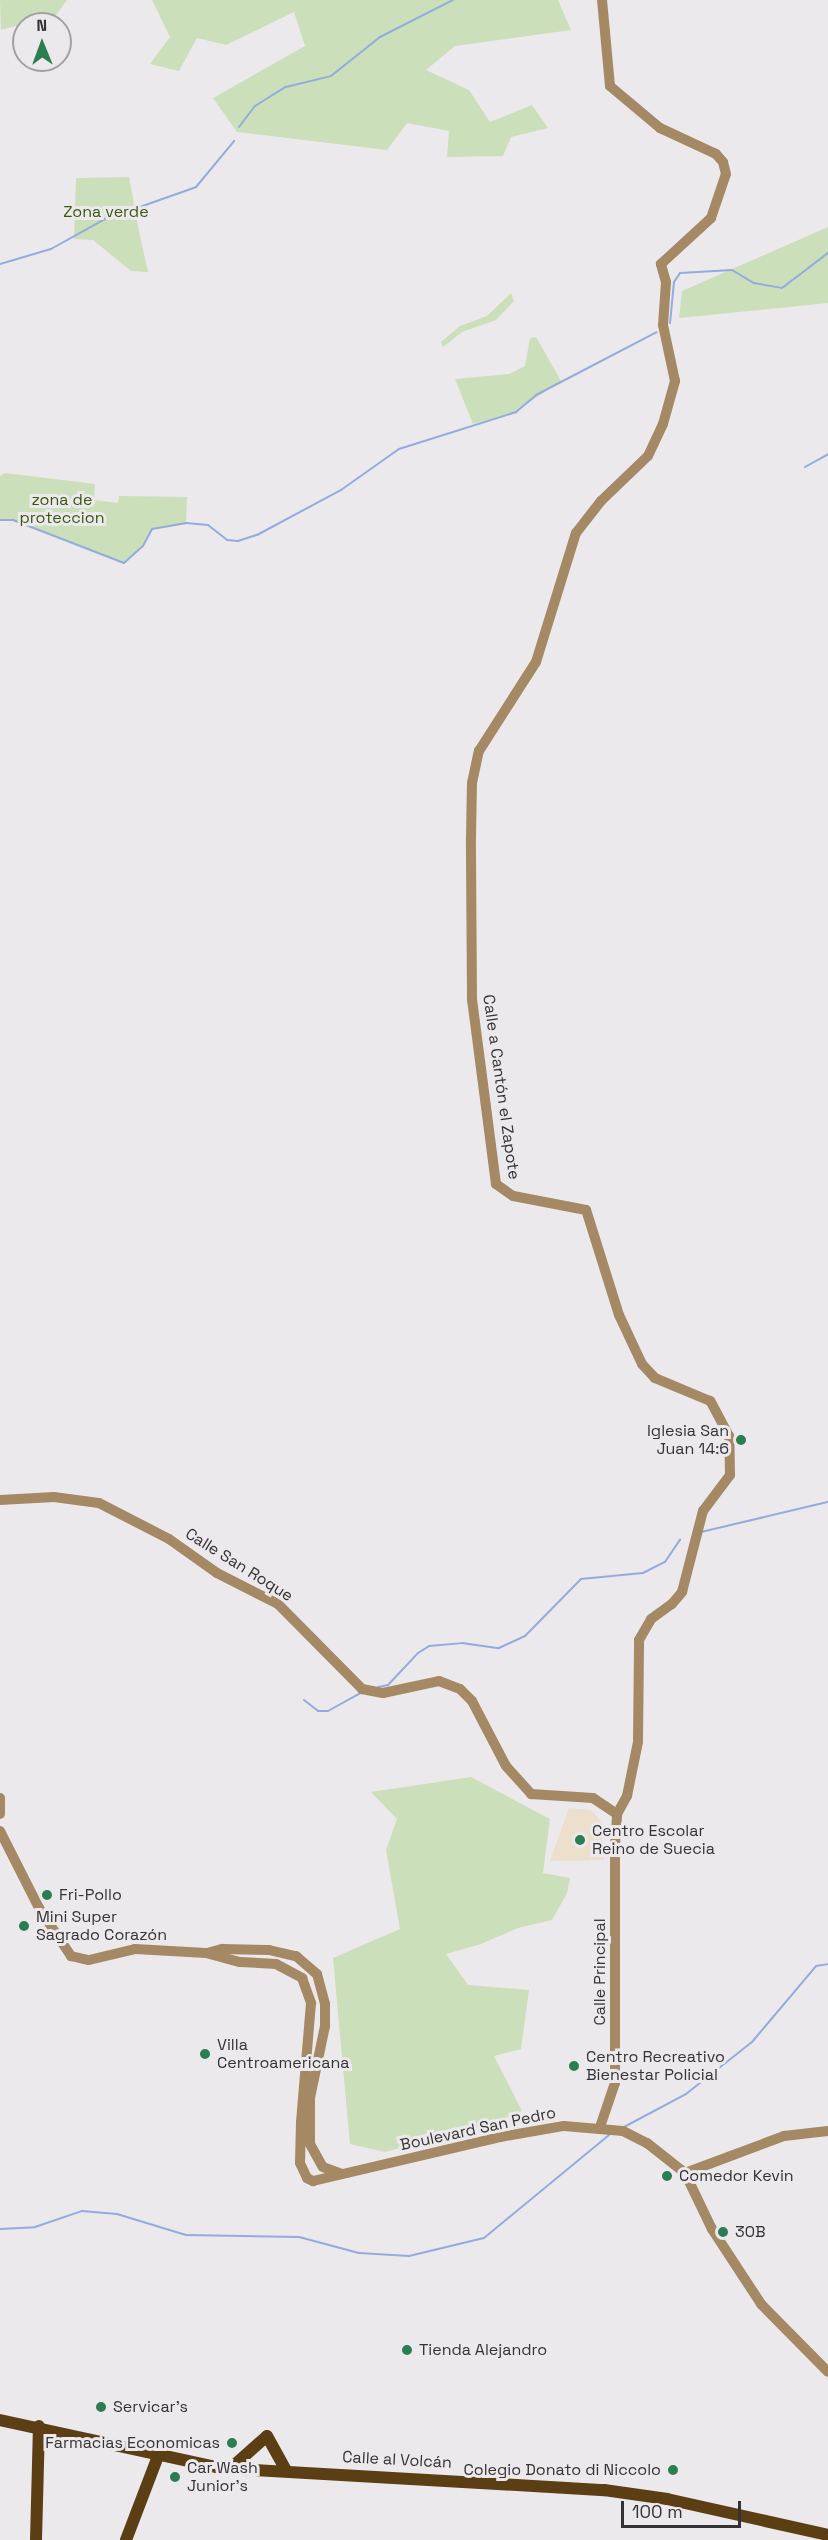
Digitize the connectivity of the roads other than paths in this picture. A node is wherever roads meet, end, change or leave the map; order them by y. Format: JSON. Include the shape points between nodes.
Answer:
{"nodes":[{"id":1,"x":602,"y":0,"type":"edge"},
{"id":2,"x":0,"y":1500,"type":"edge"},
{"id":3,"x":0,"y":1798,"type":"edge"},
{"id":4,"x":0,"y":1814,"type":"edge"},
{"id":5,"x":617,"y":1814,"type":"junction"},
{"id":6,"x":0,"y":1833,"type":"edge"},
{"id":7,"x":250,"y":1949,"type":"junction"},
{"id":8,"x":206,"y":1953,"type":"junction"},
{"id":9,"x":249,"y":1962,"type":"junction"},
{"id":10,"x":600,"y":2127,"type":"junction"},
{"id":11,"x":828,"y":2132,"type":"edge"},
{"id":12,"x":685,"y":2173,"type":"junction"},
{"id":13,"x":342,"y":2174,"type":"junction"},
{"id":14,"x":828,"y":2372,"type":"edge"},
{"id":15,"x":0,"y":2420,"type":"edge"},
{"id":16,"x":39,"y":2426,"type":"junction"},
{"id":17,"x":158,"y":2456,"type":"junction"},
{"id":18,"x":231,"y":2468,"type":"junction"},
{"id":19,"x":285,"y":2470,"type":"junction"},
{"id":20,"x":828,"y":2535,"type":"edge"},
{"id":21,"x":36,"y":2540,"type":"edge"},
{"id":22,"x":126,"y":2540,"type":"edge"}],
"edges":[{"from":1,"to":5,"type":"street","name":"Calle a Cantón el Zapote","via":[[610,86],[660,128],[716,154],[725,165],[724,184],[711,218],[661,264],[666,282],[663,325],[675,381],[663,424],[648,456],[600,501],[576,533],[536,662],[484,741],[472,786],[472,1000],[496,1184],[513,1196],[586,1210],[619,1315],[642,1364],[655,1378],[710,1401],[729,1437],[730,1475],[703,1510],[682,1592],[651,1619],[639,1640],[638,1742],[627,1796]]},
{"from":2,"to":5,"type":"street","name":"Calle San Roque","via":[[86,1499],[114,1511],[169,1539],[216,1573],[278,1604],[362,1689],[383,1693],[439,1682],[460,1689],[472,1701],[506,1766],[531,1794],[593,1798]]},
{"from":3,"to":4,"type":"street"},
{"from":5,"to":10,"type":"street","name":"Calle Principal","via":[[615,2083]]},
{"from":6,"to":8,"type":"street","name":"Boulevard San Pedro","via":[[39,1908],[71,1956],[89,1960],[135,1949]]},
{"from":7,"to":8,"type":"street","name":"Boulevard San Pedro","via":[[222,1948]]},
{"from":7,"to":9,"type":"street"},
{"from":7,"to":13,"type":"street","name":"Boulevard San Pedro","via":[[296,1956],[312,1968],[321,1982],[326,2004],[323,2048],[310,2098],[308,2129],[315,2157],[323,2167]]},
{"from":8,"to":9,"type":"street","name":"Boulevard San Pedro"},
{"from":9,"to":13,"type":"street","name":"Boulevard San Pedro","via":[[290,1969],[309,1989],[300,2163],[302,2173],[313,2181]]},
{"from":10,"to":12,"type":"street","name":"Boulevard San Pedro","via":[[623,2131],[647,2143]]},
{"from":10,"to":13,"type":"street","name":"Boulevard San Pedro","via":[[564,2126],[500,2137]]},
{"from":11,"to":12,"type":"street","via":[[784,2136]]},
{"from":12,"to":14,"type":"street","name":"Boulevard San Pedro","via":[[712,2229],[761,2304]]},
{"from":15,"to":16,"type":"main road","name":"Calle al Volcán"},
{"from":16,"to":17,"type":"main road","name":"Calle al Volcán"},
{"from":16,"to":21,"type":"main road"},
{"from":17,"to":18,"type":"main road","name":"Calle al Volcán"},
{"from":17,"to":22,"type":"main road"},
{"from":18,"to":19,"type":"main road","name":"Calle al Volcán"},
{"from":18,"to":19,"type":"main road","via":[[267,2436]]},
{"from":19,"to":20,"type":"main road","name":"Calle al Volcán","via":[[604,2490],[667,2499]]}]}
